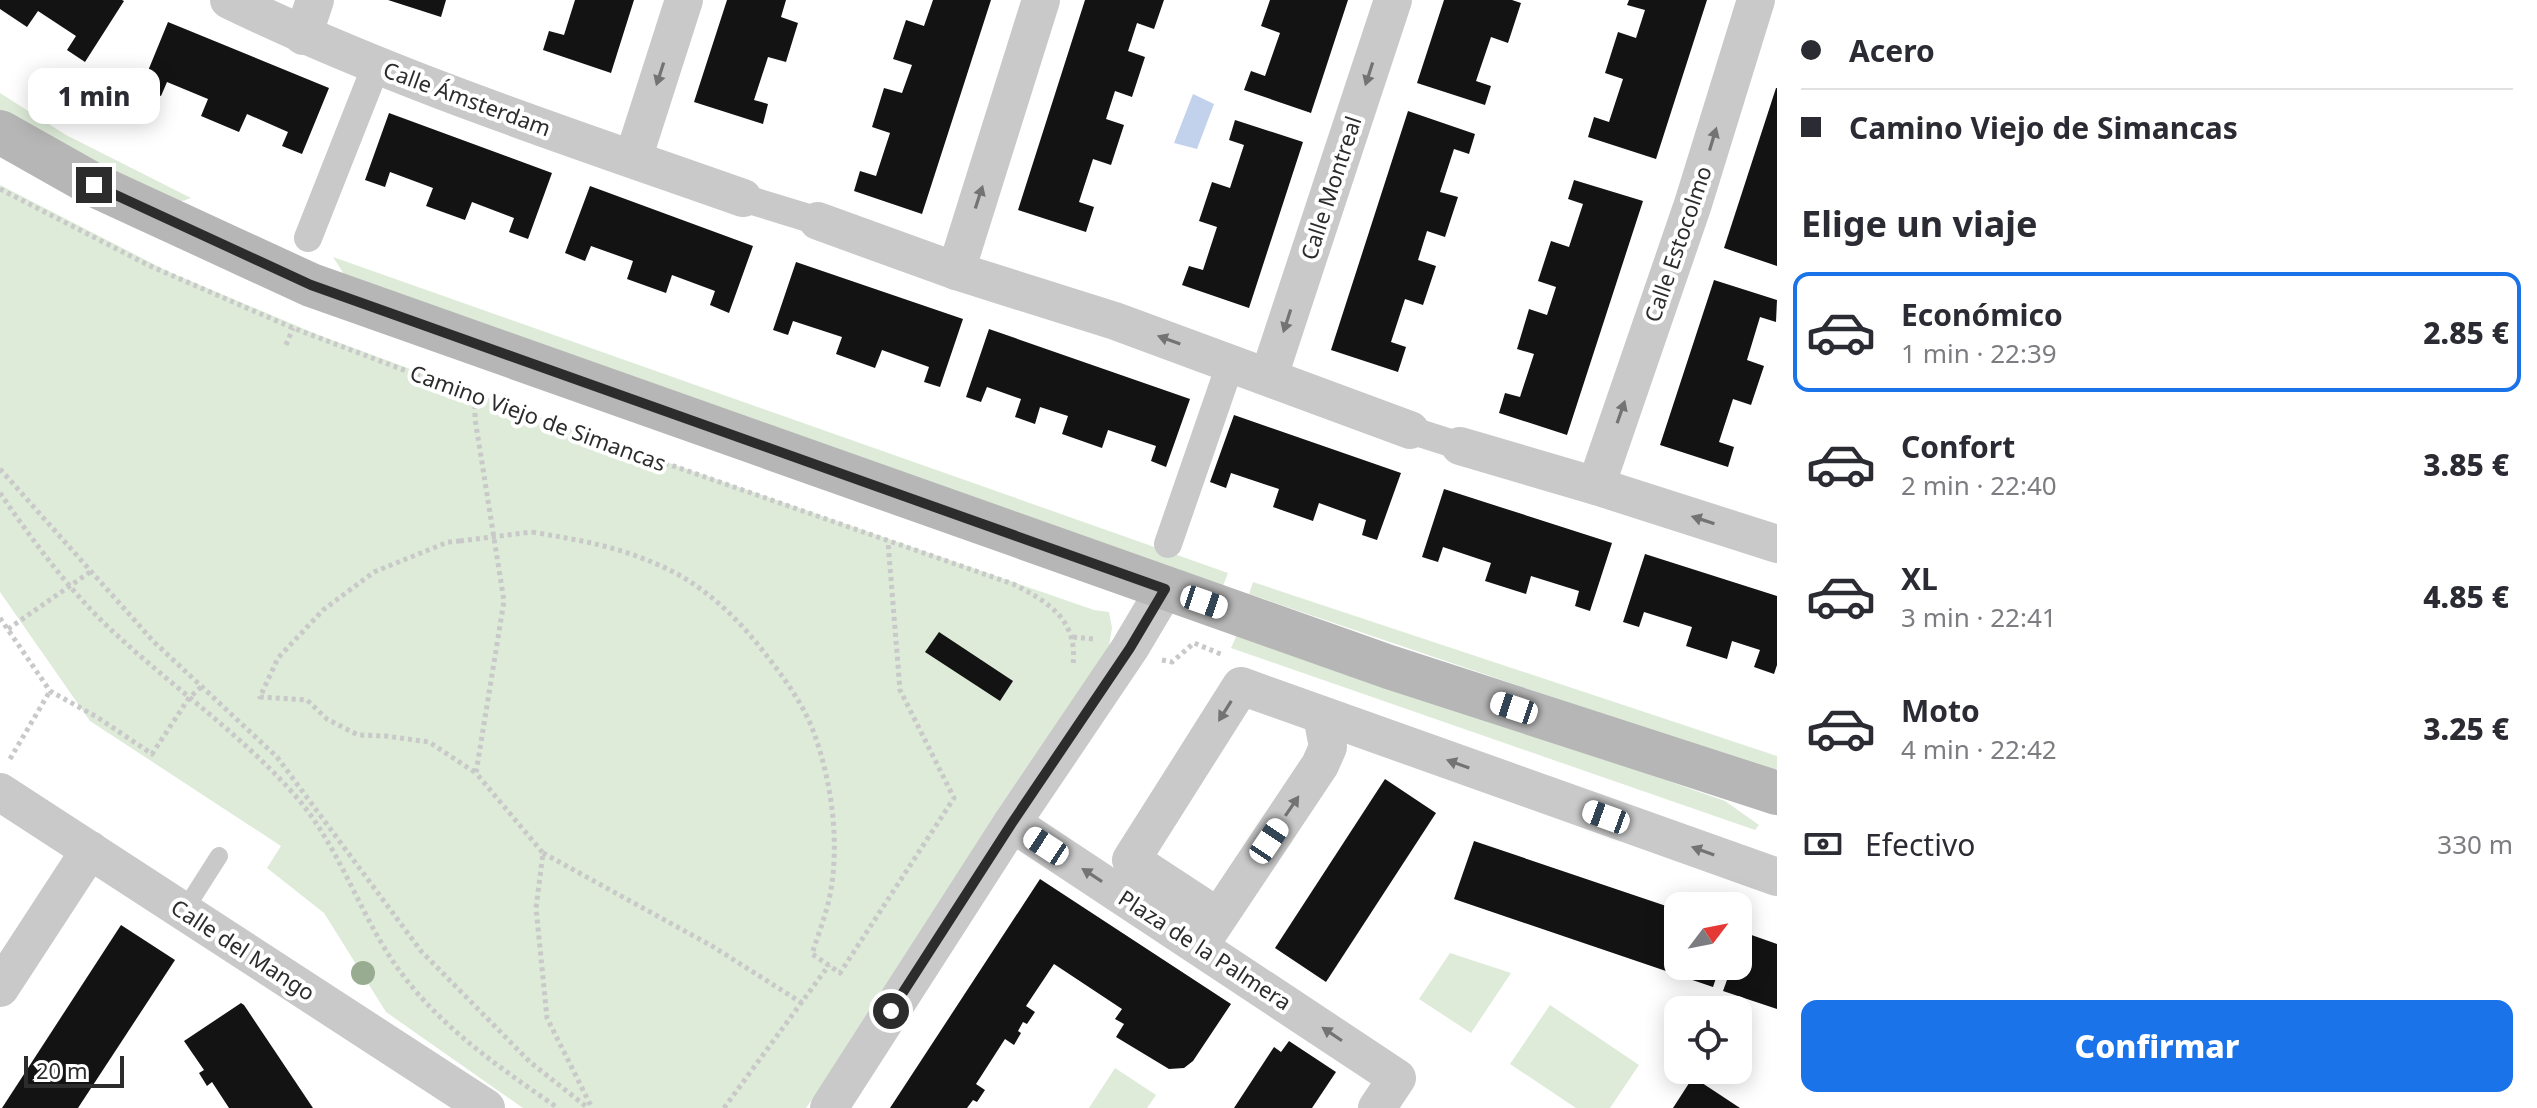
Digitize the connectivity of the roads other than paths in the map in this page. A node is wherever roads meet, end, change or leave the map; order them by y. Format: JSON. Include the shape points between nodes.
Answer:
{"nodes":[{"id":1,"x":229,"y":0,"type":"edge"},
{"id":2,"x":315,"y":0,"type":"edge"},
{"id":3,"x":684,"y":0,"type":"edge"},
{"id":4,"x":1041,"y":0,"type":"edge"},
{"id":5,"x":1393,"y":0,"type":"edge"},
{"id":6,"x":1756,"y":0,"type":"edge"},
{"id":7,"x":303,"y":36,"type":"junction"},
{"id":8,"x":376,"y":66,"type":"junction"},
{"id":9,"x":0,"y":132,"type":"edge"},
{"id":10,"x":633,"y":159,"type":"junction"},
{"id":11,"x":743,"y":198,"type":"joint"},
{"id":12,"x":808,"y":217,"type":"joint"},
{"id":13,"x":308,"y":238,"type":"dead end"},
{"id":14,"x":956,"y":271,"type":"junction"},
{"id":15,"x":1231,"y":362,"type":"junction"},
{"id":16,"x":1269,"y":376,"type":"junction"},
{"id":17,"x":1596,"y":486,"type":"junction"},
{"id":18,"x":1168,"y":544,"type":"dead end"},
{"id":19,"x":1777,"y":544,"type":"edge"},
{"id":20,"x":1165,"y":589,"type":"junction"},
{"id":21,"x":1322,"y":716,"type":"junction"},
{"id":22,"x":0,"y":792,"type":"edge"},
{"id":23,"x":1777,"y":793,"type":"edge"},
{"id":24,"x":1012,"y":823,"type":"junction"},
{"id":25,"x":90,"y":850,"type":"junction"},
{"id":26,"x":219,"y":856,"type":"dead end"},
{"id":27,"x":1777,"y":877,"type":"edge"},
{"id":28,"x":184,"y":911,"type":"junction"},
{"id":29,"x":1209,"y":932,"type":"junction"},
{"id":30,"x":0,"y":988,"type":"edge"},
{"id":31,"x":1387,"y":1093,"type":"edge"},
{"id":32,"x":484,"y":1108,"type":"edge"},
{"id":33,"x":829,"y":1108,"type":"edge"}],
"edges":[{"from":1,"to":7,"type":"street","name":"Calle Ámsterdam"},
{"from":2,"to":7,"type":"street"},
{"from":3,"to":10,"type":"street","one_way":true},
{"from":14,"to":4,"type":"street","one_way":true},
{"from":5,"to":16,"type":"street","name":"Calle Montreal","one_way":true},
{"from":17,"to":6,"type":"street","name":"Calle Estocolmo","one_way":true},
{"from":7,"to":8,"type":"street","name":"Calle Ámsterdam"},
{"from":8,"to":10,"type":"street","name":"Calle Ámsterdam"},
{"from":8,"to":13,"type":"street"},
{"from":9,"to":20,"type":"main road","via":[[94,185],[311,285]]},
{"from":10,"to":11,"type":"street","name":"Calle Ámsterdam"},
{"from":11,"to":12,"type":"street","name":"Calle Ámsterdam"},
{"from":12,"to":14,"type":"street"},
{"from":15,"to":14,"type":"street","one_way":true},
{"from":15,"to":16,"type":"street"},
{"from":15,"to":18,"type":"street"},
{"from":16,"to":17,"type":"street","via":[[1434,438]]},
{"from":19,"to":17,"type":"street","one_way":true},
{"from":20,"to":23,"type":"main road"},
{"from":20,"to":24,"type":"street"},
{"from":27,"to":21,"type":"street","one_way":true},
{"from":29,"to":21,"type":"street","one_way":true,"via":[[1320,765],[1328,747]]},
{"from":21,"to":29,"type":"street","one_way":true,"via":[[1241,686],[1131,860]]},
{"from":22,"to":25,"type":"street","name":"Calle del Mango"},
{"from":29,"to":24,"type":"street","name":"Plaza de la Palmera","one_way":true},
{"from":24,"to":33,"type":"street"},
{"from":25,"to":28,"type":"street","name":"Calle del Mango"},
{"from":25,"to":30,"type":"street"},
{"from":26,"to":28,"type":"lane"},
{"from":28,"to":32,"type":"street","name":"Calle del Mango"},
{"from":31,"to":29,"type":"street","name":"Plaza de la Palmera","one_way":true}]}
